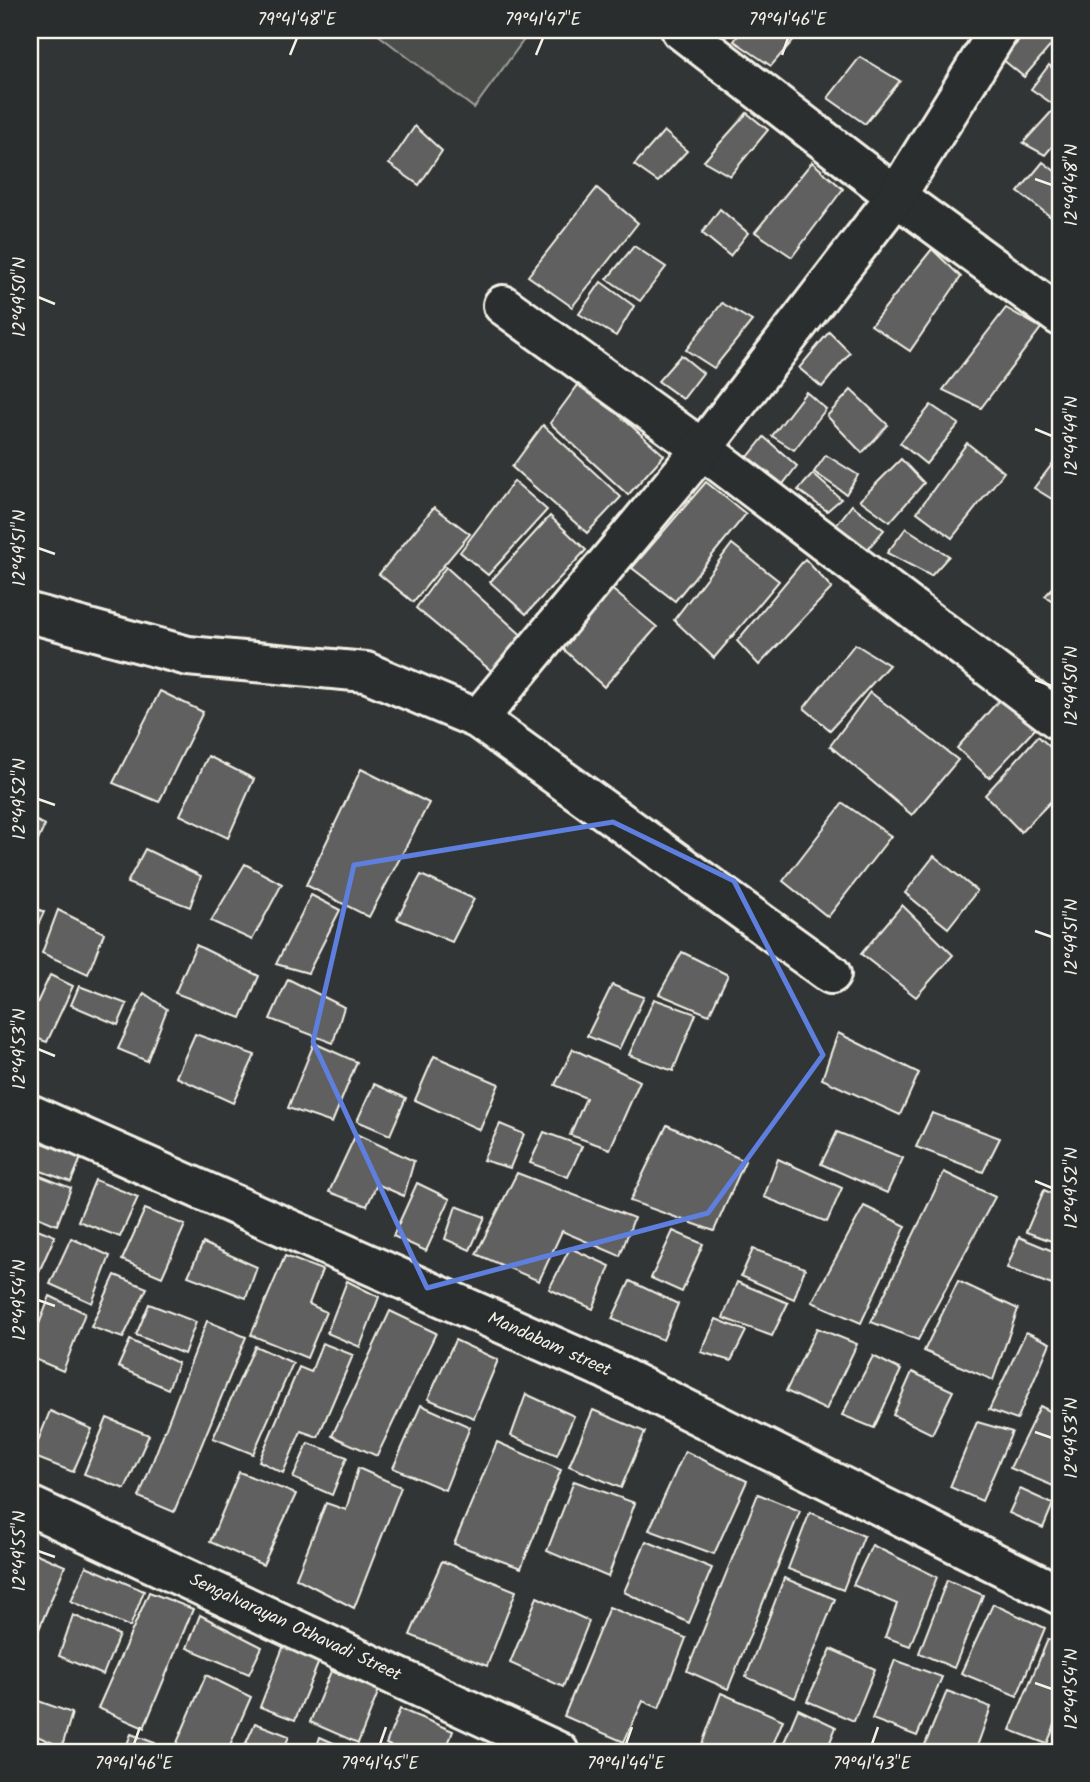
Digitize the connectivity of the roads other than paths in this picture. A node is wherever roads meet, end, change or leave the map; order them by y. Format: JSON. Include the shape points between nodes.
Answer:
{"nodes":[{"id":1,"x":681,"y":30,"type":"edge"},
{"id":2,"x":999,"y":30,"type":"edge"},
{"id":3,"x":896,"y":196,"type":"junction"},
{"id":4,"x":503,"y":305,"type":"dead end"},
{"id":5,"x":1060,"y":316,"type":"edge"},
{"id":6,"x":702,"y":449,"type":"junction"},
{"id":7,"x":30,"y":613,"type":"edge"},
{"id":8,"x":478,"y":719,"type":"junction"},
{"id":9,"x":1060,"y":721,"type":"edge"},
{"id":10,"x":831,"y":974,"type":"dead end"},
{"id":11,"x":30,"y":1114,"type":"edge"},
{"id":12,"x":30,"y":1506,"type":"edge"},
{"id":13,"x":1060,"y":1595,"type":"edge"},
{"id":14,"x":559,"y":1752,"type":"edge"}],
"edges":[{"from":1,"to":3,"type":"street"},
{"from":2,"to":3,"type":"street"},
{"from":3,"to":5,"type":"street"},
{"from":3,"to":6,"type":"street"},
{"from":4,"to":6,"type":"street"},
{"from":6,"to":8,"type":"street"},
{"from":6,"to":9,"type":"street"},
{"from":7,"to":8,"type":"street","via":[[188,656],[366,672]]},
{"from":8,"to":10,"type":"street"},
{"from":11,"to":13,"type":"street","name":"Mandabam street","via":[[607,1370]]},
{"from":12,"to":14,"type":"street","name":"Sengalvarayan Othavadi Street"}]}
